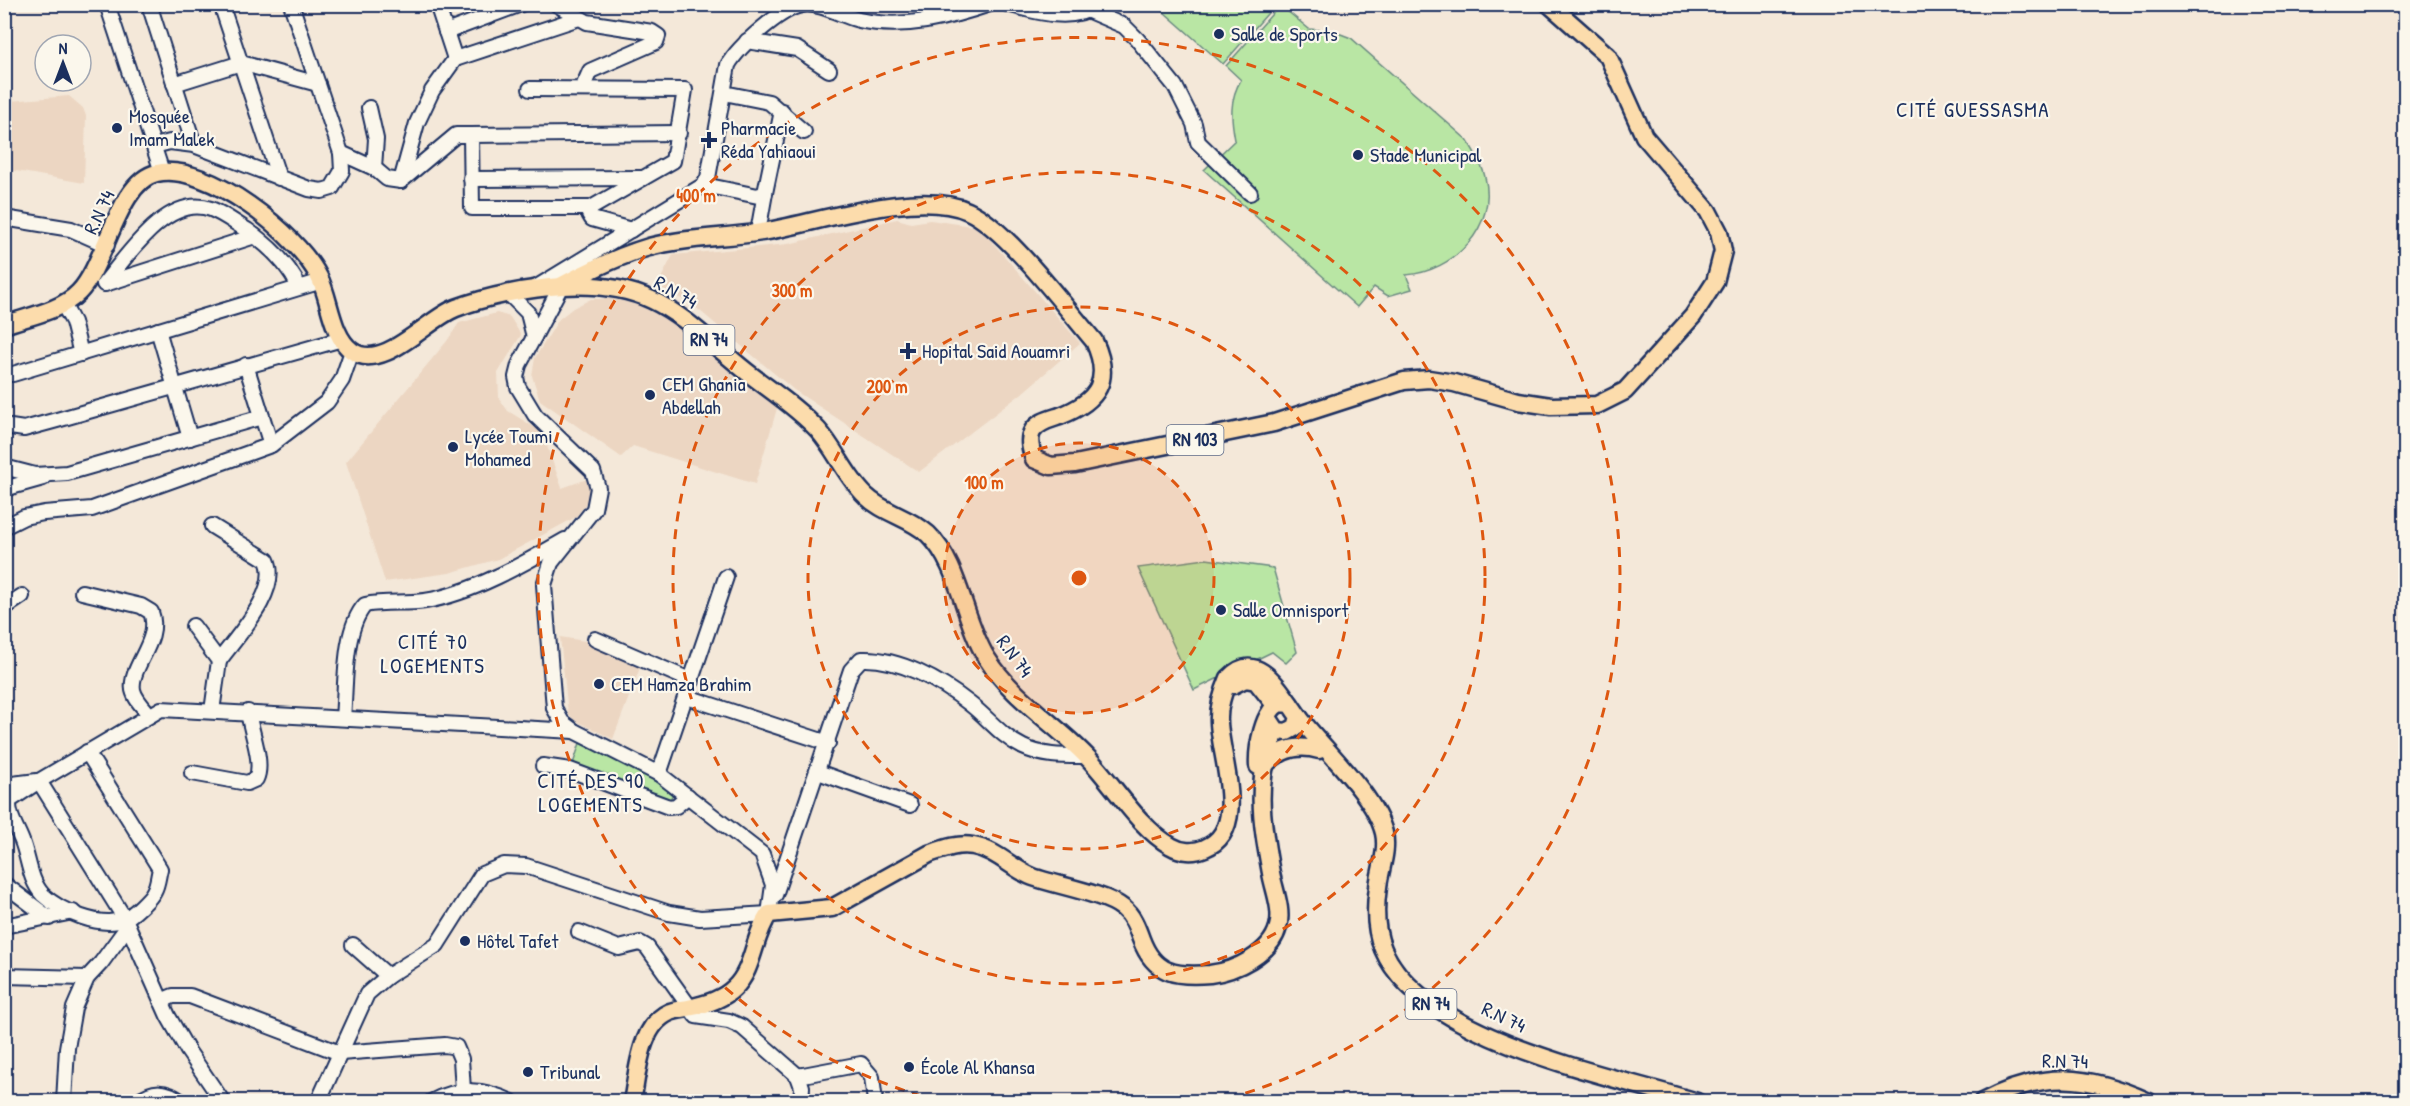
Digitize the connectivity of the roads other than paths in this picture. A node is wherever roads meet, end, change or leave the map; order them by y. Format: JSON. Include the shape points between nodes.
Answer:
{"nodes":[{"id":1,"x":107,"y":4,"type":"edge"},
{"id":2,"x":149,"y":4,"type":"edge"},
{"id":3,"x":221,"y":4,"type":"edge"},
{"id":4,"x":291,"y":4,"type":"edge"},
{"id":5,"x":521,"y":4,"type":"edge"},
{"id":6,"x":990,"y":4,"type":"edge"},
{"id":7,"x":1007,"y":4,"type":"edge"},
{"id":8,"x":1549,"y":4,"type":"edge"},
{"id":9,"x":437,"y":5,"type":"edge"},
{"id":10,"x":555,"y":5,"type":"edge"},
{"id":11,"x":1093,"y":8,"type":"edge"},
{"id":12,"x":579,"y":18,"type":"junction"},
{"id":13,"x":446,"y":32,"type":"junction"},
{"id":14,"x":747,"y":41,"type":"junction"},
{"id":15,"x":455,"y":59,"type":"junction"},
{"id":16,"x":241,"y":63,"type":"junction"},
{"id":17,"x":829,"y":70,"type":"dead end"},
{"id":18,"x":174,"y":84,"type":"junction"},
{"id":19,"x":318,"y":84,"type":"junction"},
{"id":20,"x":582,"y":88,"type":"junction"},
{"id":21,"x":530,"y":89,"type":"dead end"},
{"id":22,"x":724,"y":93,"type":"junction"},
{"id":23,"x":369,"y":108,"type":"dead end"},
{"id":24,"x":782,"y":111,"type":"junction"},
{"id":25,"x":804,"y":132,"type":"dead end"},
{"id":26,"x":679,"y":133,"type":"junction"},
{"id":27,"x":471,"y":135,"type":"junction"},
{"id":28,"x":194,"y":145,"type":"junction"},
{"id":29,"x":154,"y":146,"type":"junction"},
{"id":30,"x":341,"y":153,"type":"junction"},
{"id":31,"x":374,"y":168,"type":"junction"},
{"id":32,"x":162,"y":172,"type":"junction"},
{"id":33,"x":279,"y":178,"type":"junction"},
{"id":34,"x":647,"y":178,"type":"junction"},
{"id":35,"x":471,"y":179,"type":"junction"},
{"id":36,"x":401,"y":181,"type":"junction"},
{"id":37,"x":704,"y":185,"type":"junction"},
{"id":38,"x":765,"y":193,"type":"junction"},
{"id":39,"x":1250,"y":193,"type":"dead end"},
{"id":40,"x":591,"y":208,"type":"junction"},
{"id":41,"x":4,"y":218,"type":"edge"},
{"id":42,"x":631,"y":230,"type":"junction"},
{"id":43,"x":758,"y":232,"type":"junction"},
{"id":44,"x":255,"y":236,"type":"junction"},
{"id":45,"x":107,"y":245,"type":"junction"},
{"id":46,"x":322,"y":281,"type":"junction"},
{"id":47,"x":104,"y":284,"type":"junction"},
{"id":48,"x":85,"y":286,"type":"junction"},
{"id":49,"x":561,"y":286,"type":"junction"},
{"id":50,"x":298,"y":287,"type":"junction"},
{"id":51,"x":530,"y":291,"type":"junction"},
{"id":52,"x":510,"y":295,"type":"junction"},
{"id":53,"x":63,"y":304,"type":"junction"},
{"id":54,"x":4,"y":325,"type":"edge"},
{"id":55,"x":158,"y":330,"type":"junction"},
{"id":56,"x":534,"y":337,"type":"junction"},
{"id":57,"x":347,"y":345,"type":"junction"},
{"id":58,"x":81,"y":354,"type":"junction"},
{"id":59,"x":246,"y":366,"type":"junction"},
{"id":60,"x":13,"y":374,"type":"dead end"},
{"id":61,"x":175,"y":386,"type":"junction"},
{"id":62,"x":262,"y":417,"type":"junction"},
{"id":63,"x":4,"y":426,"type":"edge"},
{"id":64,"x":190,"y":438,"type":"junction"},
{"id":65,"x":271,"y":445,"type":"junction"},
{"id":66,"x":4,"y":467,"type":"edge"},
{"id":67,"x":51,"y":476,"type":"junction"},
{"id":68,"x":4,"y":489,"type":"edge"},
{"id":69,"x":212,"y":526,"type":"dead end"},
{"id":70,"x":4,"y":527,"type":"edge"},
{"id":71,"x":573,"y":536,"type":"junction"},
{"id":72,"x":726,"y":577,"type":"dead end"},
{"id":73,"x":82,"y":592,"type":"dead end"},
{"id":74,"x":22,"y":596,"type":"dead end"},
{"id":75,"x":4,"y":608,"type":"edge"},
{"id":76,"x":192,"y":626,"type":"dead end"},
{"id":77,"x":595,"y":639,"type":"dead end"},
{"id":78,"x":219,"y":661,"type":"junction"},
{"id":79,"x":692,"y":681,"type":"junction"},
{"id":80,"x":687,"y":697,"type":"junction"},
{"id":81,"x":212,"y":711,"type":"junction"},
{"id":82,"x":248,"y":712,"type":"junction"},
{"id":83,"x":149,"y":714,"type":"junction"},
{"id":84,"x":343,"y":718,"type":"junction"},
{"id":85,"x":1283,"y":718,"type":"junction"},
{"id":86,"x":574,"y":731,"type":"junction"},
{"id":87,"x":828,"y":743,"type":"junction"},
{"id":88,"x":87,"y":752,"type":"junction"},
{"id":89,"x":1325,"y":754,"type":"junction"},
{"id":90,"x":1087,"y":756,"type":"junction"},
{"id":91,"x":543,"y":766,"type":"dead end"},
{"id":92,"x":818,"y":772,"type":"junction"},
{"id":93,"x":1263,"y":772,"type":"junction"},
{"id":94,"x":192,"y":773,"type":"dead end"},
{"id":95,"x":659,"y":774,"type":"junction"},
{"id":96,"x":39,"y":781,"type":"junction"},
{"id":97,"x":4,"y":785,"type":"edge"},
{"id":98,"x":688,"y":796,"type":"junction"},
{"id":99,"x":910,"y":805,"type":"dead end"},
{"id":100,"x":4,"y":884,"type":"edge"},
{"id":101,"x":73,"y":912,"type":"junction"},
{"id":102,"x":769,"y":914,"type":"junction"},
{"id":103,"x":49,"y":918,"type":"junction"},
{"id":104,"x":126,"y":923,"type":"junction"},
{"id":105,"x":4,"y":926,"type":"edge"},
{"id":106,"x":579,"y":932,"type":"dead end"},
{"id":107,"x":353,"y":945,"type":"dead end"},
{"id":108,"x":5,"y":976,"type":"edge"},
{"id":109,"x":388,"y":976,"type":"junction"},
{"id":110,"x":87,"y":978,"type":"junction"},
{"id":111,"x":4,"y":984,"type":"edge"},
{"id":112,"x":161,"y":1001,"type":"junction"},
{"id":113,"x":689,"y":1008,"type":"junction"},
{"id":114,"x":340,"y":1053,"type":"junction"},
{"id":115,"x":798,"y":1076,"type":"junction"},
{"id":116,"x":463,"y":1090,"type":"junction"},
{"id":117,"x":507,"y":1100,"type":"edge"},
{"id":118,"x":64,"y":1101,"type":"edge"},
{"id":119,"x":137,"y":1101,"type":"edge"},
{"id":120,"x":182,"y":1101,"type":"edge"},
{"id":121,"x":223,"y":1101,"type":"edge"},
{"id":122,"x":318,"y":1101,"type":"edge"},
{"id":123,"x":431,"y":1101,"type":"edge"},
{"id":124,"x":632,"y":1101,"type":"edge"},
{"id":125,"x":801,"y":1101,"type":"edge"},
{"id":126,"x":875,"y":1101,"type":"edge"},
{"id":127,"x":1697,"y":1101,"type":"edge"},
{"id":128,"x":1982,"y":1101,"type":"edge"},
{"id":129,"x":2149,"y":1101,"type":"edge"}],
"edges":[{"from":1,"to":29,"type":"street"},
{"from":2,"to":18,"type":"street"},
{"from":3,"to":16,"type":"street"},
{"from":4,"to":19,"type":"street"},
{"from":5,"to":13,"type":"street"},
{"from":6,"to":14,"type":"street","via":[[914,23],[859,20],[802,5]]},
{"from":7,"to":11,"type":"street","via":[[1049,14]]},
{"from":8,"to":43,"type":"main road","number":"RN 103","via":[[1608,56],[1644,135],[1708,212],[1719,232],[1723,251],[1715,282],[1693,316],[1625,391],[1597,405],[1551,406],[1454,383],[1404,381],[1274,423],[1052,466],[1034,459],[1031,433],[1090,399],[1102,378],[1103,361],[1094,341],[993,228],[966,210],[909,204]]},
{"from":9,"to":13,"type":"street"},
{"from":10,"to":12,"type":"street"},
{"from":11,"to":39,"type":"street","via":[[1125,26],[1137,39],[1175,86],[1194,124],[1198,142]]},
{"from":12,"to":15,"type":"street"},
{"from":12,"to":20,"type":"street","via":[[658,36],[656,42],[590,71]]},
{"from":13,"to":15,"type":"street"},
{"from":14,"to":17,"type":"street","via":[[796,49]]},
{"from":14,"to":22,"type":"street","via":[[728,65]]},
{"from":15,"to":36,"type":"street","via":[[432,91],[417,123]]},
{"from":16,"to":18,"type":"street"},
{"from":16,"to":19,"type":"street"},
{"from":16,"to":33,"type":"street"},
{"from":18,"to":28,"type":"street"},
{"from":19,"to":30,"type":"street"},
{"from":20,"to":21,"type":"street"},
{"from":20,"to":26,"type":"street","via":[[685,90]]},
{"from":22,"to":24,"type":"street","via":[[769,102]]},
{"from":22,"to":37,"type":"street"},
{"from":23,"to":31,"type":"street","via":[[376,138]]},
{"from":24,"to":25,"type":"street"},
{"from":24,"to":38,"type":"street"},
{"from":26,"to":27,"type":"street"},
{"from":26,"to":34,"type":"street","via":[[673,161]]},
{"from":27,"to":35,"type":"street"},
{"from":27,"to":36,"type":"street","via":[[456,135]]},
{"from":28,"to":29,"type":"street","via":[[170,142]]},
{"from":28,"to":33,"type":"street"},
{"from":29,"to":32,"type":"street"},
{"from":30,"to":31,"type":"street"},
{"from":30,"to":33,"type":"street","via":[[342,171],[332,188],[309,189]]},
{"from":31,"to":36,"type":"street","via":[[387,179]]},
{"from":32,"to":45,"type":"main road","name":"R.N 74","via":[[151,174],[133,190]]},
{"from":32,"to":46,"type":"main road","via":[[199,177],[256,210],[302,252]]},
{"from":34,"to":35,"type":"street"},
{"from":34,"to":40,"type":"street"},
{"from":35,"to":40,"type":"street","via":[[472,208]]},
{"from":37,"to":38,"type":"street","via":[[758,196]]},
{"from":37,"to":42,"type":"street"},
{"from":38,"to":43,"type":"street"},
{"from":40,"to":42,"type":"street","via":[[592,219]]},
{"from":41,"to":45,"type":"street","via":[[71,229]]},
{"from":42,"to":51,"type":"street"},
{"from":43,"to":49,"type":"main road","number":"RN 103","via":[[689,238],[646,248],[602,263]]},
{"from":44,"to":47,"type":"street"},
{"from":44,"to":47,"type":"street","via":[[209,208],[177,211],[161,219]]},
{"from":44,"to":50,"type":"street","via":[[292,272]]},
{"from":45,"to":48,"type":"main road","name":"R.N 74"},
{"from":46,"to":50,"type":"street"},
{"from":46,"to":57,"type":"main road"},
{"from":47,"to":48,"type":"street"},
{"from":48,"to":53,"type":"main road","name":"R.N 74"},
{"from":49,"to":51,"type":"main road","name":"R.N 74","number":"RN 74"},
{"from":49,"to":56,"type":"street"},
{"from":49,"to":90,"type":"main road","name":"R.N 74","number":"RN 74","via":[[632,291],[659,301],[815,426],[869,500],[927,533],[941,550],[988,660],[1027,705]]},
{"from":50,"to":55,"type":"street"},
{"from":51,"to":52,"type":"main road","name":"R.N 74","number":"RN 74"},
{"from":52,"to":56,"type":"street","via":[[528,313]]},
{"from":52,"to":57,"type":"main road","name":"R.N 74","number":"RN 74","via":[[443,313],[393,350],[378,356],[365,356]]},
{"from":53,"to":54,"type":"main road","name":"R.N 74"},
{"from":53,"to":58,"type":"street","via":[[73,322]]},
{"from":55,"to":58,"type":"street"},
{"from":55,"to":61,"type":"street"},
{"from":56,"to":71,"type":"street","via":[[519,365],[518,387],[535,415],[593,471],[598,488],[594,509]]},
{"from":57,"to":59,"type":"street"},
{"from":57,"to":65,"type":"street","via":[[342,380],[327,402]]},
{"from":58,"to":60,"type":"street"},
{"from":59,"to":61,"type":"street"},
{"from":59,"to":62,"type":"street"},
{"from":61,"to":63,"type":"street","via":[[24,429]]},
{"from":61,"to":64,"type":"street"},
{"from":62,"to":64,"type":"street"},
{"from":62,"to":65,"type":"street"},
{"from":64,"to":67,"type":"street"},
{"from":65,"to":70,"type":"street","via":[[92,509],[24,517]]},
{"from":66,"to":67,"type":"street"},
{"from":67,"to":68,"type":"street"},
{"from":69,"to":78,"type":"street","via":[[267,560],[271,568],[264,600]]},
{"from":71,"to":84,"type":"street","via":[[529,561],[448,594],[426,601],[365,605],[357,613],[351,631]]},
{"from":71,"to":86,"type":"street","via":[[551,563],[544,585],[554,708],[562,722]]},
{"from":72,"to":79,"type":"street"},
{"from":73,"to":83,"type":"street","via":[[151,612],[147,651],[133,680],[133,691]]},
{"from":74,"to":75,"type":"street"},
{"from":76,"to":78,"type":"street"},
{"from":77,"to":79,"type":"street"},
{"from":78,"to":81,"type":"street"},
{"from":79,"to":80,"type":"street"},
{"from":80,"to":87,"type":"street"},
{"from":80,"to":95,"type":"street"},
{"from":81,"to":82,"type":"street"},
{"from":81,"to":83,"type":"street","via":[[173,708]]},
{"from":82,"to":84,"type":"street"},
{"from":82,"to":94,"type":"street","via":[[260,759],[256,779],[247,783]]},
{"from":83,"to":88,"type":"street"},
{"from":84,"to":86,"type":"street"},
{"from":85,"to":89,"type":"main road","name":"R.N 74","number":"RN 74"},
{"from":85,"to":90,"type":"main road","name":"R.N 74","number":"RN 74","via":[[1271,678],[1254,668],[1233,674],[1223,693],[1219,724],[1229,814],[1226,830],[1203,850],[1174,849],[1158,838]]},
{"from":85,"to":93,"type":"main road"},
{"from":86,"to":95,"type":"street"},
{"from":87,"to":90,"type":"street","via":[[851,670],[861,659],[878,658],[947,688],[1021,746],[1047,755]]},
{"from":87,"to":92,"type":"street"},
{"from":88,"to":96,"type":"street"},
{"from":88,"to":104,"type":"street","via":[[160,868],[154,892]]},
{"from":89,"to":93,"type":"main road","via":[[1302,747],[1285,750]]},
{"from":89,"to":127,"type":"main road","name":"R.N 74","number":"RN 74","via":[[1378,817],[1385,854],[1376,912],[1378,932],[1393,969],[1411,990],[1439,1009],[1538,1056]]},
{"from":91,"to":98,"type":"street","via":[[570,770],[669,807]]},
{"from":92,"to":99,"type":"street"},
{"from":92,"to":102,"type":"street"},
{"from":93,"to":102,"type":"main road","via":[[1266,836],[1278,927],[1267,946],[1246,963],[1214,973],[1185,976],[1160,968],[1145,950],[1134,921],[1122,907],[1034,877],[1000,855],[972,846],[929,854],[832,909]]},
{"from":95,"to":98,"type":"street"},
{"from":96,"to":97,"type":"street"},
{"from":96,"to":101,"type":"street","via":[[9,801],[8,811],[34,883],[43,895]]},
{"from":96,"to":104,"type":"street"},
{"from":98,"to":102,"type":"street","via":[[762,854],[773,885]]},
{"from":100,"to":103,"type":"street"},
{"from":101,"to":103,"type":"street"},
{"from":101,"to":104,"type":"street","via":[[103,922]]},
{"from":102,"to":109,"type":"street","via":[[700,918],[669,913],[526,866],[504,865],[482,874],[437,945]]},
{"from":102,"to":113,"type":"main road","via":[[760,926],[748,965],[735,988]]},
{"from":103,"to":105,"type":"street"},
{"from":104,"to":110,"type":"street"},
{"from":104,"to":112,"type":"street"},
{"from":106,"to":113,"type":"street","via":[[619,948],[640,944],[647,947]]},
{"from":107,"to":109,"type":"street"},
{"from":108,"to":110,"type":"street"},
{"from":108,"to":111,"type":"street"},
{"from":109,"to":114,"type":"street","via":[[367,994]]},
{"from":110,"to":118,"type":"street","via":[[69,1028]]},
{"from":112,"to":114,"type":"street","via":[[190,996]]},
{"from":112,"to":121,"type":"street","via":[[188,1051]]},
{"from":113,"to":115,"type":"street","via":[[696,1016],[742,1027]]},
{"from":113,"to":124,"type":"main road","via":[[670,1012],[650,1031]]},
{"from":114,"to":116,"type":"street","via":[[456,1047],[461,1059]]},
{"from":114,"to":122,"type":"street"},
{"from":115,"to":125,"type":"street"},
{"from":115,"to":126,"type":"street","via":[[861,1064],[872,1077]]},
{"from":116,"to":117,"type":"street","via":[[486,1092]]},
{"from":116,"to":123,"type":"street"},
{"from":119,"to":120,"type":"street","via":[[158,1091]]},
{"from":128,"to":129,"type":"main road","name":"R.N 74","via":[[2027,1082],[2057,1078],[2088,1080]]}]}
